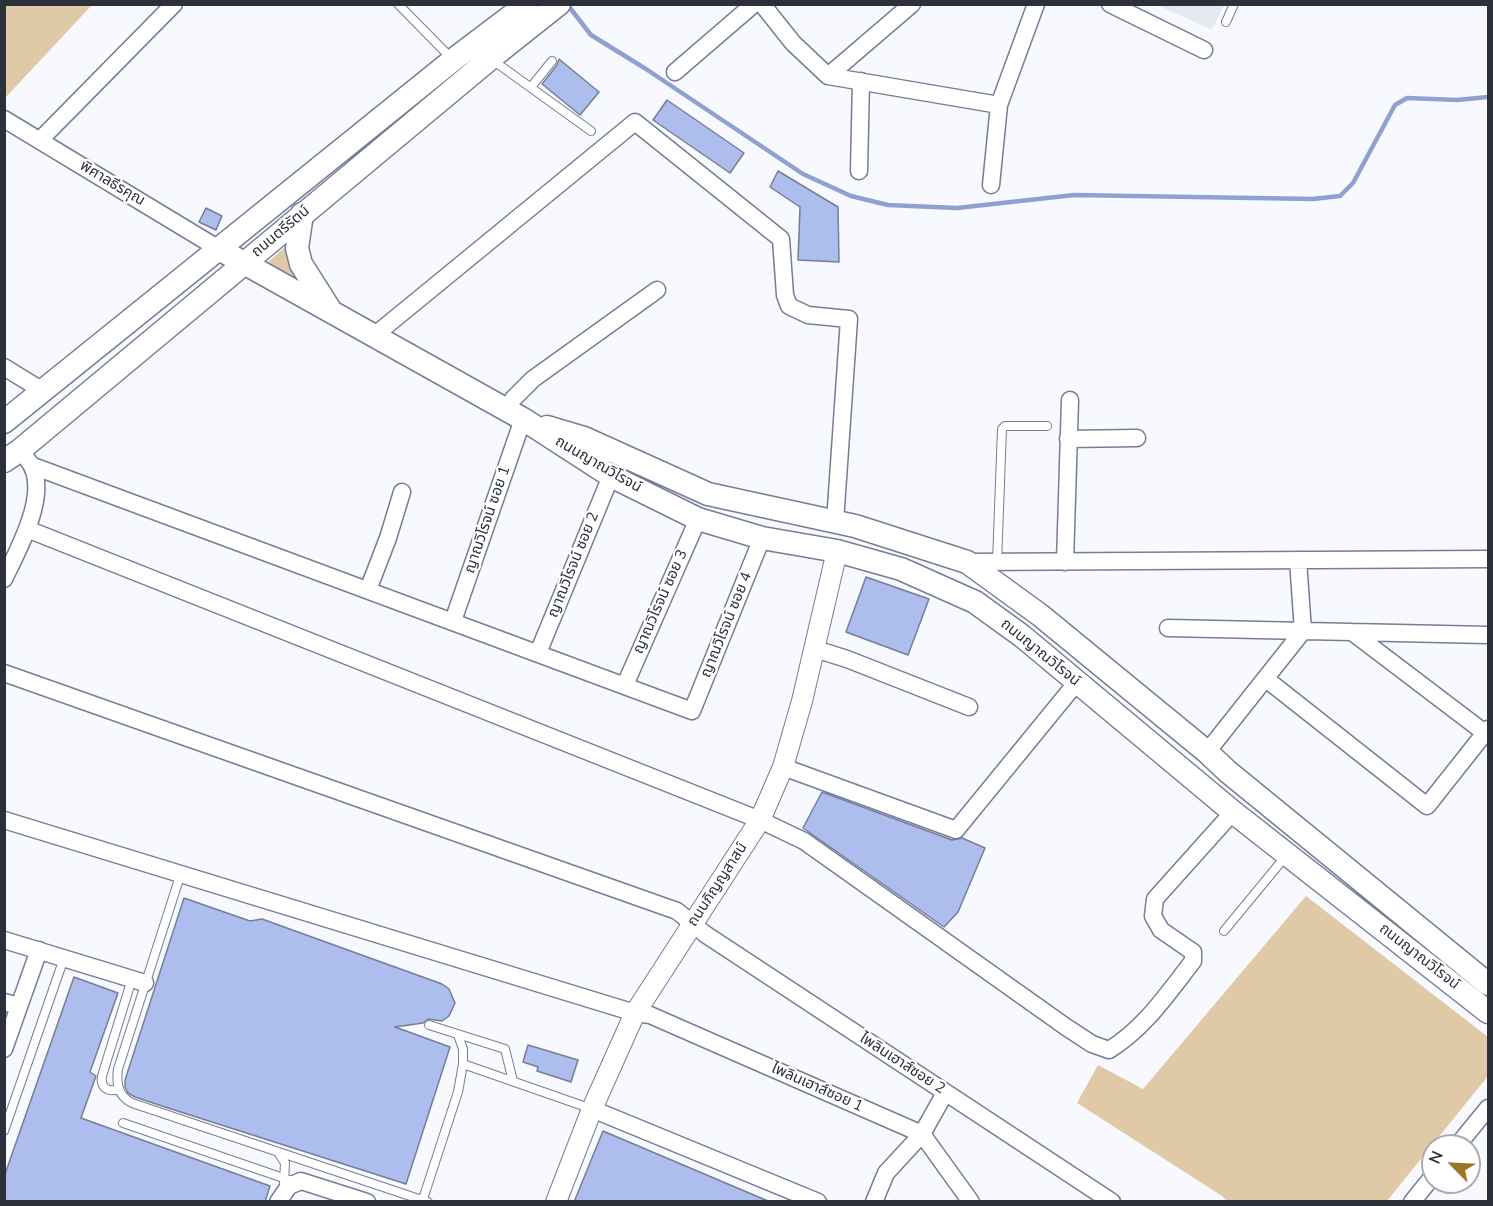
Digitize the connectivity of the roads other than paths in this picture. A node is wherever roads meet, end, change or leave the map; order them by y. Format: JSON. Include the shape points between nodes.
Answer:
{"nodes":[{"id":1,"x":174,"y":4,"type":"edge"},
{"id":2,"x":398,"y":4,"type":"edge"},
{"id":3,"x":559,"y":4,"type":"edge"},
{"id":4,"x":754,"y":4,"type":"edge"},
{"id":5,"x":762,"y":4,"type":"edge"},
{"id":6,"x":912,"y":4,"type":"edge"},
{"id":7,"x":1036,"y":4,"type":"edge"},
{"id":8,"x":1110,"y":4,"type":"edge"},
{"id":9,"x":1234,"y":4,"type":"edge"},
{"id":10,"x":525,"y":15,"type":"edge"},
{"id":11,"x":1226,"y":22,"type":"dead end"},
{"id":12,"x":1204,"y":50,"type":"dead end"},
{"id":13,"x":491,"y":58,"type":"junction"},
{"id":14,"x":453,"y":60,"type":"junction"},
{"id":15,"x":552,"y":61,"type":"dead end"},
{"id":16,"x":675,"y":72,"type":"dead end"},
{"id":17,"x":828,"y":76,"type":"junction"},
{"id":18,"x":861,"y":81,"type":"junction"},
{"id":19,"x":531,"y":87,"type":"junction"},
{"id":20,"x":999,"y":105,"type":"junction"},
{"id":21,"x":4,"y":119,"type":"edge"},
{"id":22,"x":591,"y":131,"type":"dead end"},
{"id":23,"x":40,"y":140,"type":"junction"},
{"id":24,"x":859,"y":171,"type":"dead end"},
{"id":25,"x":991,"y":185,"type":"dead end"},
{"id":26,"x":302,"y":214,"type":"junction"},
{"id":27,"x":219,"y":249,"type":"junction"},
{"id":28,"x":243,"y":263,"type":"junction"},
{"id":29,"x":657,"y":290,"type":"dead end"},
{"id":30,"x":331,"y":311,"type":"junction"},
{"id":31,"x":375,"y":335,"type":"junction"},
{"id":32,"x":4,"y":367,"type":"edge"},
{"id":33,"x":43,"y":391,"type":"junction"},
{"id":34,"x":1070,"y":400,"type":"dead end"},
{"id":35,"x":514,"y":415,"type":"junction"},
{"id":36,"x":4,"y":422,"type":"edge"},
{"id":37,"x":1047,"y":426,"type":"dead end"},
{"id":38,"x":1137,"y":438,"type":"dead end"},
{"id":39,"x":1068,"y":439,"type":"junction"},
{"id":40,"x":19,"y":459,"type":"edge"},
{"id":41,"x":611,"y":476,"type":"junction"},
{"id":42,"x":402,"y":492,"type":"dead end"},
{"id":43,"x":698,"y":519,"type":"junction"},
{"id":44,"x":834,"y":522,"type":"junction"},
{"id":45,"x":27,"y":530,"type":"junction"},
{"id":46,"x":762,"y":538,"type":"junction"},
{"id":47,"x":837,"y":551,"type":"junction"},
{"id":48,"x":1488,"y":559,"type":"edge"},
{"id":49,"x":1298,"y":560,"type":"junction"},
{"id":50,"x":967,"y":562,"type":"junction"},
{"id":51,"x":997,"y":562,"type":"junction"},
{"id":52,"x":1065,"y":562,"type":"junction"},
{"id":53,"x":4,"y":579,"type":"edge"},
{"id":54,"x":368,"y":590,"type":"junction"},
{"id":55,"x":453,"y":621,"type":"junction"},
{"id":56,"x":1168,"y":628,"type":"dead end"},
{"id":57,"x":1303,"y":631,"type":"junction"},
{"id":58,"x":1352,"y":632,"type":"junction"},
{"id":59,"x":1488,"y":635,"type":"edge"},
{"id":60,"x":815,"y":649,"type":"junction"},
{"id":61,"x":538,"y":653,"type":"junction"},
{"id":62,"x":4,"y":673,"type":"edge"},
{"id":63,"x":1266,"y":679,"type":"junction"},
{"id":64,"x":1077,"y":682,"type":"junction"},
{"id":65,"x":625,"y":685,"type":"junction"},
{"id":66,"x":969,"y":707,"type":"dead end"},
{"id":67,"x":1487,"y":731,"type":"edge"},
{"id":68,"x":1208,"y":752,"type":"junction"},
{"id":69,"x":783,"y":767,"type":"junction"},
{"id":70,"x":1233,"y":812,"type":"junction"},
{"id":71,"x":4,"y":819,"type":"edge"},
{"id":72,"x":760,"y":820,"type":"junction"},
{"id":73,"x":1288,"y":854,"type":"junction"},
{"id":74,"x":182,"y":873,"type":"junction"},
{"id":75,"x":693,"y":925,"type":"junction"},
{"id":76,"x":1224,"y":931,"type":"dead end"},
{"id":77,"x":4,"y":940,"type":"edge"},
{"id":78,"x":39,"y":950,"type":"junction"},
{"id":79,"x":64,"y":958,"type":"junction"},
{"id":80,"x":139,"y":981,"type":"junction"},
{"id":81,"x":1488,"y":984,"type":"edge"},
{"id":82,"x":12,"y":1004,"type":"edge"},
{"id":83,"x":1488,"y":1012,"type":"edge"},
{"id":84,"x":635,"y":1013,"type":"junction"},
{"id":85,"x":429,"y":1025,"type":"dead end"},
{"id":86,"x":458,"y":1035,"type":"junction"},
{"id":87,"x":4,"y":1049,"type":"edge"},
{"id":88,"x":463,"y":1064,"type":"junction"},
{"id":89,"x":513,"y":1081,"type":"junction"},
{"id":90,"x":118,"y":1089,"type":"junction"},
{"id":91,"x":945,"y":1093,"type":"junction"},
{"id":92,"x":1488,"y":1108,"type":"edge"},
{"id":93,"x":592,"y":1109,"type":"junction"},
{"id":94,"x":123,"y":1123,"type":"dead end"},
{"id":95,"x":4,"y":1131,"type":"edge"},
{"id":96,"x":922,"y":1134,"type":"junction"},
{"id":97,"x":1467,"y":1134,"type":"edge"},
{"id":98,"x":278,"y":1152,"type":"junction"},
{"id":99,"x":290,"y":1181,"type":"junction"},
{"id":100,"x":278,"y":1201,"type":"edge"},
{"id":101,"x":424,"y":1201,"type":"edge"},
{"id":102,"x":367,"y":1202,"type":"edge"},
{"id":103,"x":556,"y":1202,"type":"edge"},
{"id":104,"x":818,"y":1202,"type":"edge"},
{"id":105,"x":874,"y":1202,"type":"edge"},
{"id":106,"x":971,"y":1202,"type":"edge"},
{"id":107,"x":1112,"y":1202,"type":"edge"}],
"edges":[{"from":1,"to":23,"type":"street"},
{"from":2,"to":14,"type":"lane"},
{"from":3,"to":10,"type":"main road","name":"ถนนตรีรัตน์"},
{"from":4,"to":16,"type":"street"},
{"from":5,"to":17,"type":"street","via":[[793,44]]},
{"from":6,"to":17,"type":"street"},
{"from":7,"to":20,"type":"street"},
{"from":8,"to":12,"type":"street"},
{"from":9,"to":11,"type":"lane"},
{"from":10,"to":13,"type":"main road","name":"ถนนตรีรัตน์"},
{"from":10,"to":14,"type":"main road","name":"ถนนตรีรัตน์"},
{"from":13,"to":19,"type":"lane"},
{"from":13,"to":26,"type":"main road","name":"ถนนตรีรัตน์"},
{"from":14,"to":27,"type":"main road","name":"ถนนตรีรัตน์"},
{"from":15,"to":19,"type":"lane"},
{"from":17,"to":18,"type":"street"},
{"from":18,"to":20,"type":"street"},
{"from":18,"to":24,"type":"street"},
{"from":19,"to":22,"type":"lane"},
{"from":20,"to":25,"type":"street"},
{"from":21,"to":23,"type":"street","name":"พิศาลธีรคุณ"},
{"from":23,"to":27,"type":"street","name":"พิศาลธีรคุณ"},
{"from":26,"to":28,"type":"main road","name":"ถนนตรีรัตน์"},
{"from":26,"to":30,"type":"main road","via":[[297,248],[301,264]]},
{"from":27,"to":28,"type":"main road","name":"ถนนญาณวิโรจน์"},
{"from":27,"to":33,"type":"main road","name":"ถนนตรีรัตน์"},
{"from":28,"to":30,"type":"main road","name":"ถนนญาณวิโรจน์"},
{"from":28,"to":40,"type":"main road","name":"ถนนตรีรัตน์"},
{"from":29,"to":35,"type":"street","via":[[534,379],[513,399]]},
{"from":30,"to":31,"type":"main road","name":"ถนนญาณวิโรจน์"},
{"from":31,"to":35,"type":"main road","name":"ถนนญาณวิโรจน์"},
{"from":31,"to":44,"type":"street","via":[[635,122],[781,239],[789,306],[808,315],[849,319]]},
{"from":32,"to":33,"type":"street"},
{"from":33,"to":36,"type":"main road","name":"ถนนตรีรัตน์"},
{"from":34,"to":39,"type":"street"},
{"from":35,"to":41,"type":"main road","name":"ถนนญาณวิโรจน์"},
{"from":35,"to":44,"type":"main road","name":"ถนนญาณวิโรจน์","via":[[584,438],[708,494]]},
{"from":35,"to":55,"type":"street","name":"ญาณวิโรจน์ ซอย 1"},
{"from":37,"to":51,"type":"lane","via":[[1002,429]]},
{"from":38,"to":39,"type":"street"},
{"from":39,"to":52,"type":"street"},
{"from":40,"to":45,"type":"street","via":[[36,501]]},
{"from":40,"to":54,"type":"street"},
{"from":41,"to":43,"type":"main road","name":"ถนนญาณวิโรจน์"},
{"from":41,"to":61,"type":"street","name":"ญาณวิโรจน์ ซอย 2"},
{"from":42,"to":54,"type":"street"},
{"from":43,"to":46,"type":"main road","name":"ถนนญาณวิโรจน์"},
{"from":43,"to":65,"type":"street","name":"ญาณวิโรจน์ ซอย 3"},
{"from":44,"to":47,"type":"main road"},
{"from":44,"to":50,"type":"main road","name":"ถนนญาณวิโรจน์"},
{"from":45,"to":53,"type":"street"},
{"from":45,"to":72,"type":"street"},
{"from":46,"to":47,"type":"main road","name":"ถนนญาณวิโรจน์"},
{"from":46,"to":65,"type":"street","name":"ญาณวิโรจน์ ซอย 4","via":[[692,711]]},
{"from":47,"to":60,"type":"street","name":"ถนนภิญญสาสน์"},
{"from":47,"to":64,"type":"main road","name":"ถนนญาณวิโรจน์","via":[[901,569],[975,602]]},
{"from":48,"to":49,"type":"street"},
{"from":49,"to":52,"type":"street"},
{"from":49,"to":57,"type":"street"},
{"from":50,"to":51,"type":"street"},
{"from":50,"to":68,"type":"main road","name":"ถนนญาณวิโรจน์","via":[[1040,615]]},
{"from":51,"to":52,"type":"street"},
{"from":54,"to":55,"type":"street"},
{"from":55,"to":61,"type":"street"},
{"from":56,"to":57,"type":"street"},
{"from":57,"to":58,"type":"street"},
{"from":57,"to":63,"type":"street"},
{"from":58,"to":59,"type":"street"},
{"from":58,"to":67,"type":"street"},
{"from":60,"to":66,"type":"street"},
{"from":60,"to":69,"type":"street","name":"ถนนภิญญสาสน์"},
{"from":61,"to":65,"type":"street"},
{"from":62,"to":75,"type":"street","name":"ไพลินเฮาส์ซอย 2","via":[[677,911]]},
{"from":63,"to":67,"type":"street","via":[[1427,806]]},
{"from":63,"to":68,"type":"street"},
{"from":64,"to":69,"type":"street","via":[[956,830]]},
{"from":64,"to":70,"type":"main road","name":"ถนนญาณวิโรจน์"},
{"from":68,"to":81,"type":"main road","name":"ถนนญาณวิโรจน์"},
{"from":69,"to":72,"type":"street","name":"ถนนภิญญสาสน์"},
{"from":70,"to":72,"type":"street","via":[[1155,898],[1153,916],[1161,930],[1193,952],[1193,962],[1148,1018],[1109,1050],[1066,1027],[804,841]]},
{"from":70,"to":73,"type":"main road","name":"ถนนญาณวิโรจน์"},
{"from":71,"to":74,"type":"street","name":"ไพลินเฮาส์ซอย 1"},
{"from":72,"to":75,"type":"street","name":"ถนนภิญญสาสน์"},
{"from":73,"to":76,"type":"lane"},
{"from":73,"to":83,"type":"main road","name":"ถนนญาณวิโรจน์"},
{"from":74,"to":80,"type":"lane"},
{"from":74,"to":84,"type":"street","name":"ไพลินเฮาส์ซอย 1"},
{"from":75,"to":84,"type":"street","name":"ถนนภิญญสาสน์"},
{"from":75,"to":91,"type":"street","name":"ไพลินเฮาส์ซอย 2"},
{"from":77,"to":78,"type":"street"},
{"from":78,"to":79,"type":"street"},
{"from":78,"to":82,"type":"street"},
{"from":79,"to":80,"type":"street"},
{"from":79,"to":95,"type":"lane"},
{"from":80,"to":90,"type":"lane","via":[[118,1069]]},
{"from":80,"to":90,"type":"lane","via":[[102,1076],[106,1089]]},
{"from":82,"to":87,"type":"street"},
{"from":84,"to":93,"type":"street","name":"ถนนภิญญสาสน์"},
{"from":84,"to":96,"type":"street","name":"ไพลินเฮาส์ซอย 1","via":[[650,1015]]},
{"from":85,"to":86,"type":"lane"},
{"from":86,"to":88,"type":"lane"},
{"from":86,"to":89,"type":"lane","via":[[505,1050]]},
{"from":88,"to":89,"type":"lane"},
{"from":88,"to":101,"type":"lane"},
{"from":89,"to":93,"type":"lane"},
{"from":90,"to":98,"type":"lane","via":[[132,1103]]},
{"from":91,"to":96,"type":"street"},
{"from":91,"to":107,"type":"street","name":"ไพลินเฮาส์ซอย 2"},
{"from":92,"to":97,"type":"street"},
{"from":93,"to":103,"type":"street","name":"ถนนภิญญสาสน์"},
{"from":93,"to":104,"type":"street"},
{"from":94,"to":99,"type":"lane"},
{"from":96,"to":105,"type":"street","via":[[886,1173]]},
{"from":96,"to":106,"type":"street"},
{"from":98,"to":99,"type":"lane"},
{"from":98,"to":101,"type":"lane"},
{"from":99,"to":100,"type":"street"},
{"from":99,"to":102,"type":"street","via":[[307,1182]]}]}
